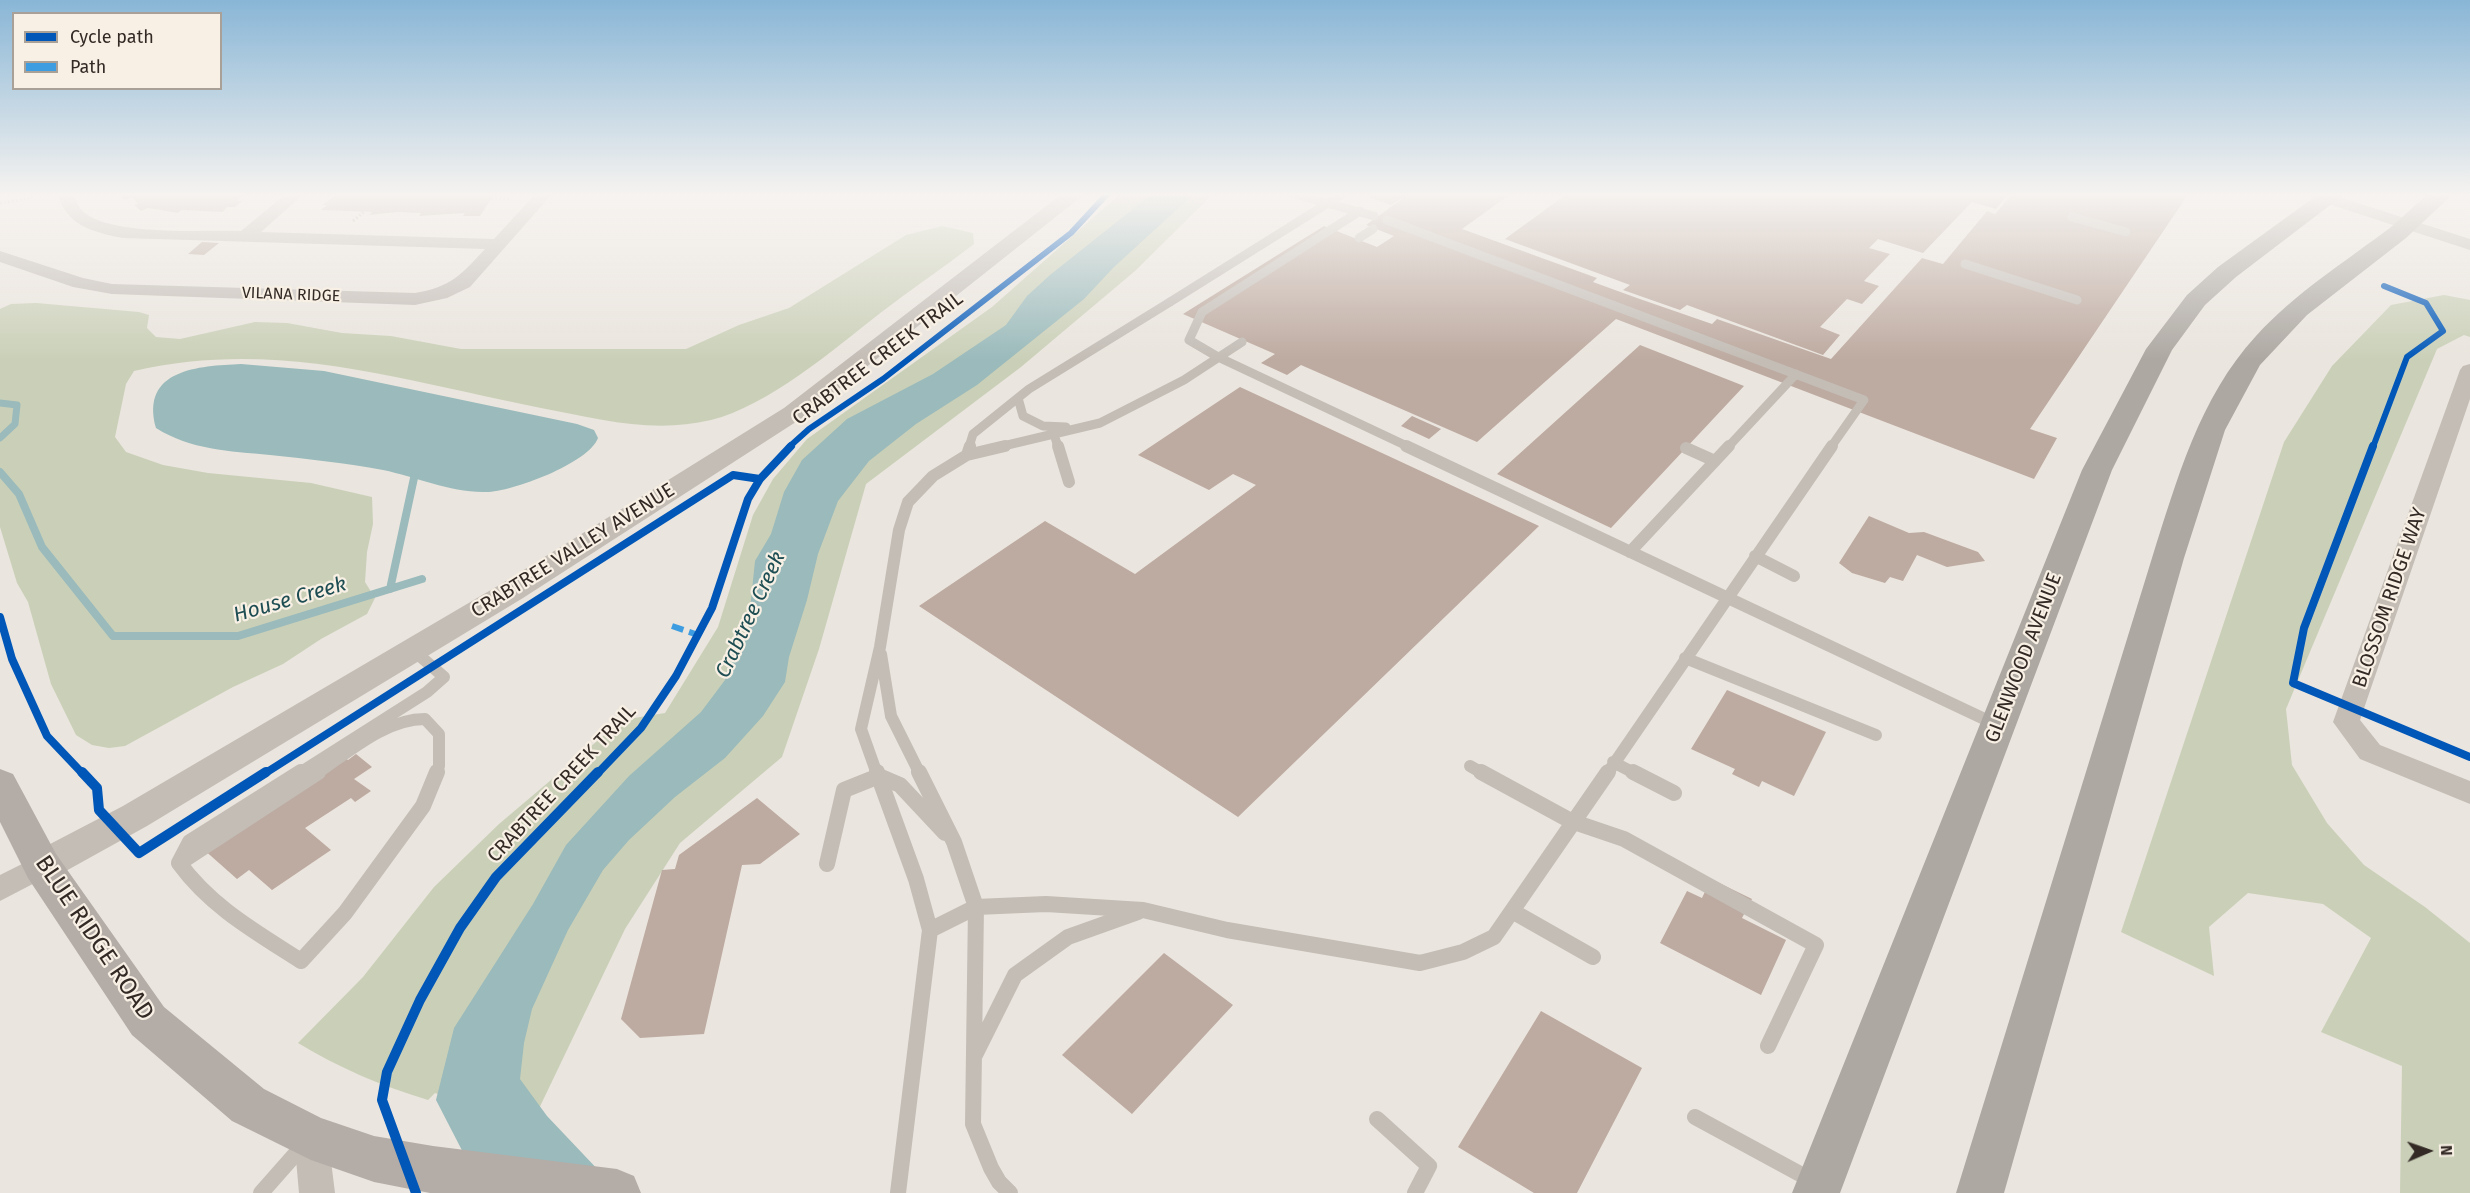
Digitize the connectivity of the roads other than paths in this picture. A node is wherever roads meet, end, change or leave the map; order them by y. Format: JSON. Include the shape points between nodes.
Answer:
{"nodes":[{"id":1,"x":494,"y":249,"type":"edge"},
{"id":2,"x":1004,"y":249,"type":"edge"},
{"id":3,"x":1255,"y":249,"type":"edge"},
{"id":4,"x":1301,"y":249,"type":"edge"},
{"id":5,"x":1462,"y":249,"type":"edge"},
{"id":6,"x":2256,"y":249,"type":"edge"},
{"id":7,"x":2375,"y":249,"type":"edge"},
{"id":8,"x":0,"y":256,"type":"edge"},
{"id":9,"x":1965,"y":264,"type":"dead end"},
{"id":10,"x":2077,"y":300,"type":"dead end"},
{"id":11,"x":1242,"y":342,"type":"dead end"},
{"id":12,"x":1218,"y":357,"type":"junction"},
{"id":13,"x":2470,"y":370,"type":"edge"},
{"id":14,"x":1796,"y":374,"type":"junction"},
{"id":15,"x":1018,"y":398,"type":"junction"},
{"id":16,"x":1083,"y":427,"type":"junction"},
{"id":17,"x":1054,"y":434,"type":"junction"},
{"id":18,"x":1686,"y":448,"type":"dead end"},
{"id":19,"x":967,"y":455,"type":"junction"},
{"id":20,"x":1715,"y":461,"type":"junction"},
{"id":21,"x":1070,"y":482,"type":"dead end"},
{"id":22,"x":1630,"y":552,"type":"junction"},
{"id":23,"x":1755,"y":556,"type":"junction"},
{"id":24,"x":1794,"y":576,"type":"dead end"},
{"id":25,"x":1727,"y":597,"type":"junction"},
{"id":26,"x":880,"y":647,"type":"junction"},
{"id":27,"x":413,"y":650,"type":"junction"},
{"id":28,"x":1685,"y":658,"type":"junction"},
{"id":29,"x":1998,"y":726,"type":"junction"},
{"id":30,"x":1876,"y":735,"type":"dead end"},
{"id":31,"x":1614,"y":762,"type":"junction"},
{"id":32,"x":1470,"y":766,"type":"dead end"},
{"id":33,"x":879,"y":776,"type":"junction"},
{"id":34,"x":0,"y":784,"type":"edge"},
{"id":35,"x":1674,"y":793,"type":"dead end"},
{"id":36,"x":2470,"y":793,"type":"edge"},
{"id":37,"x":1571,"y":821,"type":"junction"},
{"id":38,"x":954,"y":842,"type":"junction"},
{"id":39,"x":179,"y":863,"type":"junction"},
{"id":40,"x":827,"y":864,"type":"dead end"},
{"id":41,"x":42,"y":866,"type":"junction"},
{"id":42,"x":0,"y":889,"type":"edge"},
{"id":43,"x":976,"y":907,"type":"junction"},
{"id":44,"x":1143,"y":910,"type":"junction"},
{"id":45,"x":1512,"y":911,"type":"junction"},
{"id":46,"x":930,"y":930,"type":"junction"},
{"id":47,"x":1593,"y":957,"type":"dead end"},
{"id":48,"x":1768,"y":1047,"type":"dead end"},
{"id":49,"x":974,"y":1058,"type":"junction"},
{"id":50,"x":1695,"y":1117,"type":"dead end"},
{"id":51,"x":1377,"y":1119,"type":"dead end"},
{"id":52,"x":311,"y":1137,"type":"junction"},
{"id":53,"x":1817,"y":1189,"type":"edge"},
{"id":54,"x":261,"y":1193,"type":"edge"},
{"id":55,"x":316,"y":1193,"type":"edge"},
{"id":56,"x":617,"y":1193,"type":"edge"},
{"id":57,"x":898,"y":1193,"type":"edge"},
{"id":58,"x":1010,"y":1193,"type":"edge"},
{"id":59,"x":1415,"y":1193,"type":"edge"},
{"id":60,"x":1980,"y":1193,"type":"edge"}],
"edges":[{"from":1,"to":8,"type":"street","name":"VILANA RIDGE","via":[[458,286],[415,299],[112,289],[79,283]]},
{"from":2,"to":27,"type":"street","name":"CRABTREE VALLEY AVENUE","via":[[793,412]]},
{"from":3,"to":15,"type":"lane","bridge":true},
{"from":4,"to":12,"type":"lane","via":[[1202,312],[1189,340]]},
{"from":5,"to":14,"type":"lane"},
{"from":6,"to":29,"type":"highway","name":"GLENWOOD AVENUE","via":[[2196,300],[2159,349],[2097,470]]},
{"from":7,"to":60,"type":"highway","via":[[2299,307],[2248,362],[2199,459]]},
{"from":9,"to":10,"type":"lane"},
{"from":11,"to":12,"type":"lane"},
{"from":12,"to":16,"type":"lane","via":[[1141,404]]},
{"from":12,"to":22,"type":"lane"},
{"from":13,"to":36,"type":"street","name":"BLOSSOM RIDGE WAY","via":[[2346,722],[2370,752]]},
{"from":14,"to":20,"type":"lane"},
{"from":14,"to":23,"type":"lane","via":[[1864,399]]},
{"from":15,"to":16,"type":"lane","via":[[1023,416],[1043,426]]},
{"from":15,"to":19,"type":"lane","via":[[973,434]]},
{"from":16,"to":17,"type":"lane"},
{"from":17,"to":19,"type":"lane"},
{"from":17,"to":21,"type":"lane"},
{"from":18,"to":20,"type":"lane"},
{"from":19,"to":26,"type":"lane","via":[[933,476],[908,502],[898,530]]},
{"from":20,"to":22,"type":"lane"},
{"from":22,"to":25,"type":"lane"},
{"from":23,"to":24,"type":"lane"},
{"from":23,"to":25,"type":"lane"},
{"from":25,"to":28,"type":"lane"},
{"from":25,"to":29,"type":"lane"},
{"from":26,"to":33,"type":"lane","via":[[861,729]]},
{"from":26,"to":38,"type":"lane","via":[[891,716]]},
{"from":27,"to":39,"type":"lane","via":[[444,677],[427,692],[190,842]]},
{"from":27,"to":41,"type":"street","name":"CRABTREE VALLEY AVENUE","via":[[115,828]]},
{"from":28,"to":30,"type":"lane"},
{"from":28,"to":31,"type":"lane"},
{"from":29,"to":53,"type":"highway","name":"GLENWOOD AVENUE"},
{"from":31,"to":35,"type":"lane"},
{"from":31,"to":37,"type":"lane"},
{"from":32,"to":37,"type":"lane"},
{"from":33,"to":38,"type":"lane","via":[[900,785]]},
{"from":33,"to":40,"type":"lane","via":[[844,790]]},
{"from":33,"to":46,"type":"lane"},
{"from":34,"to":41,"type":"main road","name":"BLUE RIDGE ROAD"},
{"from":37,"to":45,"type":"lane"},
{"from":37,"to":48,"type":"lane","via":[[1624,839],[1816,945]]},
{"from":38,"to":43,"type":"lane"},
{"from":39,"to":39,"type":"lane","via":[[192,883],[228,913],[300,961],[345,913],[423,806],[439,766],[439,734],[425,719],[409,719],[386,728]]},
{"from":41,"to":42,"type":"street"},
{"from":41,"to":52,"type":"main road","name":"BLUE RIDGE ROAD","via":[[148,1022],[248,1105]]},
{"from":43,"to":44,"type":"lane","via":[[1046,904]]},
{"from":43,"to":46,"type":"lane"},
{"from":43,"to":49,"type":"lane"},
{"from":44,"to":45,"type":"lane","via":[[1227,930],[1420,963],[1463,952],[1494,938]]},
{"from":44,"to":49,"type":"lane","via":[[1068,937],[1015,975]]},
{"from":45,"to":47,"type":"lane"},
{"from":46,"to":57,"type":"lane"},
{"from":49,"to":58,"type":"lane","via":[[974,1124],[991,1168]]},
{"from":50,"to":53,"type":"lane"},
{"from":51,"to":59,"type":"lane","via":[[1429,1166]]},
{"from":52,"to":54,"type":"lane"},
{"from":52,"to":55,"type":"street"},
{"from":52,"to":56,"type":"main road","name":"BLUE RIDGE ROAD","via":[[374,1159],[433,1170]]}]}
